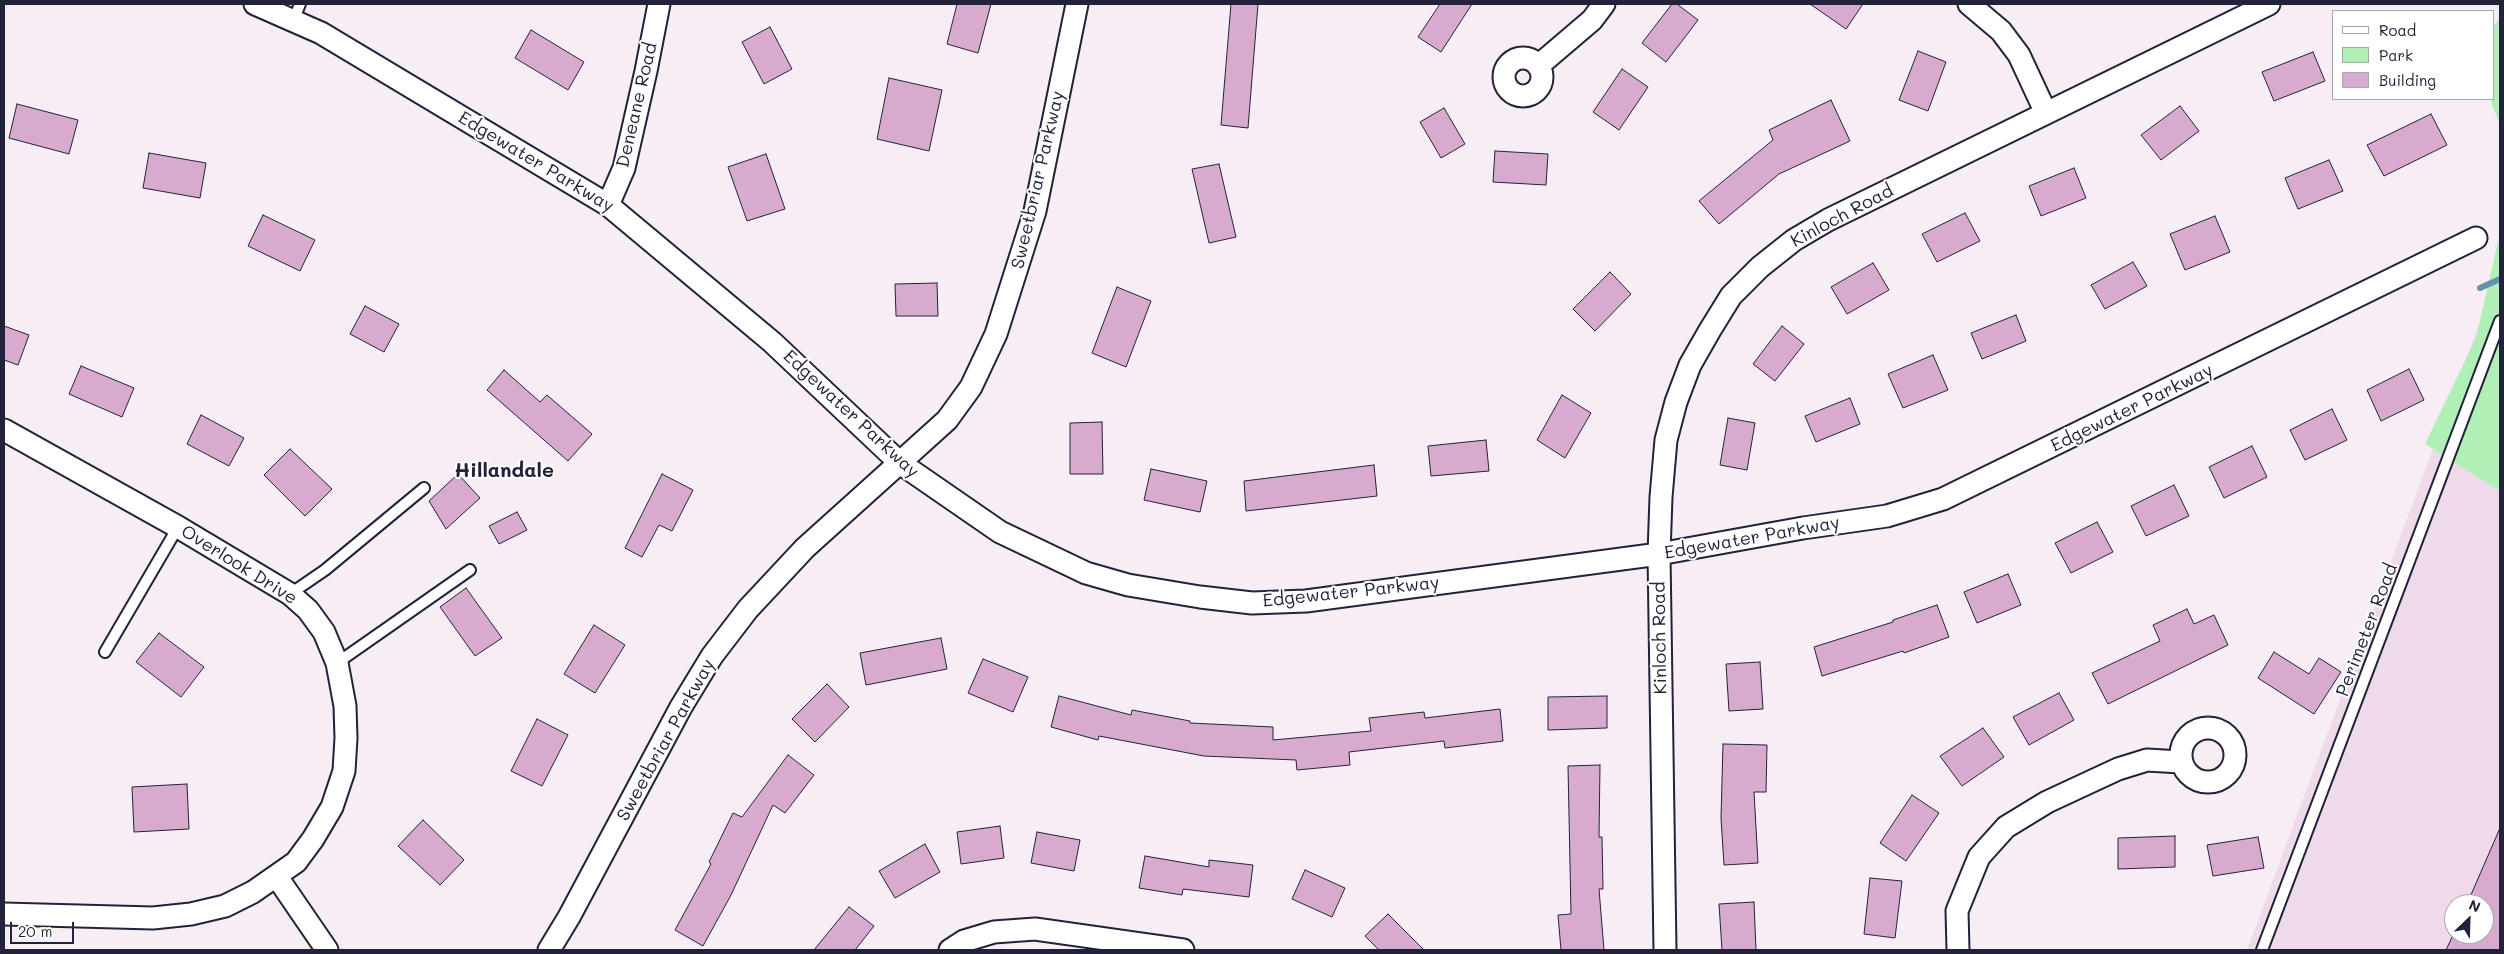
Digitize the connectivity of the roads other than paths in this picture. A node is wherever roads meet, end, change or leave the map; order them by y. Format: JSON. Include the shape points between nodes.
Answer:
{"nodes":[{"id":1,"x":255,"y":4,"type":"edge"},
{"id":2,"x":659,"y":4,"type":"edge"},
{"id":3,"x":1077,"y":4,"type":"edge"},
{"id":4,"x":1604,"y":4,"type":"edge"},
{"id":5,"x":1968,"y":4,"type":"edge"},
{"id":6,"x":2269,"y":4,"type":"edge"},
{"id":7,"x":297,"y":12,"type":"edge"},
{"id":8,"x":1538,"y":66,"type":"dead end"},
{"id":9,"x":2046,"y":113,"type":"junction"},
{"id":10,"x":608,"y":204,"type":"junction"},
{"id":11,"x":2476,"y":238,"type":"dead end"},
{"id":12,"x":2500,"y":322,"type":"edge"},
{"id":13,"x":4,"y":430,"type":"edge"},
{"id":14,"x":900,"y":463,"type":"junction"},
{"id":15,"x":424,"y":488,"type":"dead end"},
{"id":16,"x":178,"y":526,"type":"junction"},
{"id":17,"x":1659,"y":554,"type":"junction"},
{"id":18,"x":470,"y":570,"type":"dead end"},
{"id":19,"x":290,"y":594,"type":"junction"},
{"id":20,"x":105,"y":652,"type":"dead end"},
{"id":21,"x":336,"y":663,"type":"junction"},
{"id":22,"x":2181,"y":762,"type":"dead end"},
{"id":23,"x":277,"y":877,"type":"junction"},
{"id":24,"x":4,"y":914,"type":"edge"},
{"id":25,"x":327,"y":950,"type":"edge"},
{"id":26,"x":549,"y":950,"type":"edge"},
{"id":27,"x":950,"y":950,"type":"edge"},
{"id":28,"x":1183,"y":950,"type":"edge"},
{"id":29,"x":1665,"y":950,"type":"edge"},
{"id":30,"x":1958,"y":950,"type":"edge"},
{"id":31,"x":2262,"y":950,"type":"edge"}],
"edges":[{"from":1,"to":7,"type":"street","name":"Edgewater Parkway"},
{"from":2,"to":10,"type":"street","name":"Deneane Road","via":[[624,168]]},
{"from":3,"to":14,"type":"street","name":"Sweetbriar Parkway","via":[[1035,211],[989,352],[971,387],[947,420]]},
{"from":4,"to":8,"type":"street","via":[[1592,20]]},
{"from":5,"to":9,"type":"street","via":[[2001,31],[2020,55]]},
{"from":6,"to":9,"type":"street","name":"Kinloch Road"},
{"from":7,"to":10,"type":"street","name":"Edgewater Parkway","via":[[392,74]]},
{"from":9,"to":17,"type":"street","name":"Kinloch Road","via":[[1828,220],[1794,240],[1760,267],[1732,296],[1690,364],[1676,402],[1666,440]]},
{"from":10,"to":14,"type":"street","name":"Edgewater Parkway","via":[[772,342]]},
{"from":11,"to":17,"type":"street","name":"Edgewater Parkway","via":[[1943,500],[1887,516]]},
{"from":12,"to":31,"type":"lane","name":"Perimeter Road"},
{"from":13,"to":16,"type":"street","name":"Overlook Drive"},
{"from":14,"to":17,"type":"street","name":"Edgewater Parkway","via":[[1000,532],[1043,554],[1086,573],[1128,585],[1200,597],[1252,602],[1306,601]]},
{"from":14,"to":26,"type":"street","name":"Sweetbriar Parkway","via":[[774,579],[712,656],[681,706]]},
{"from":15,"to":19,"type":"lane","via":[[325,570]]},
{"from":16,"to":19,"type":"street","name":"Overlook Drive"},
{"from":16,"to":20,"type":"lane"},
{"from":17,"to":29,"type":"street","name":"Kinloch Road"},
{"from":18,"to":21,"type":"lane"},
{"from":19,"to":21,"type":"street","name":"Overlook Drive","via":[[308,610],[324,632]]},
{"from":21,"to":23,"type":"street","name":"Overlook Drive","via":[[345,706],[344,771],[332,806],[313,840],[296,862]]},
{"from":22,"to":30,"type":"street","via":[[2147,760],[2118,769],[2047,802],[2006,827],[1978,857],[1957,912]]},
{"from":23,"to":24,"type":"street","name":"Overlook Drive","via":[[224,906],[191,914],[153,918]]},
{"from":23,"to":25,"type":"street"},
{"from":27,"to":28,"type":"street","via":[[964,941],[994,932],[1034,929]]}]}
